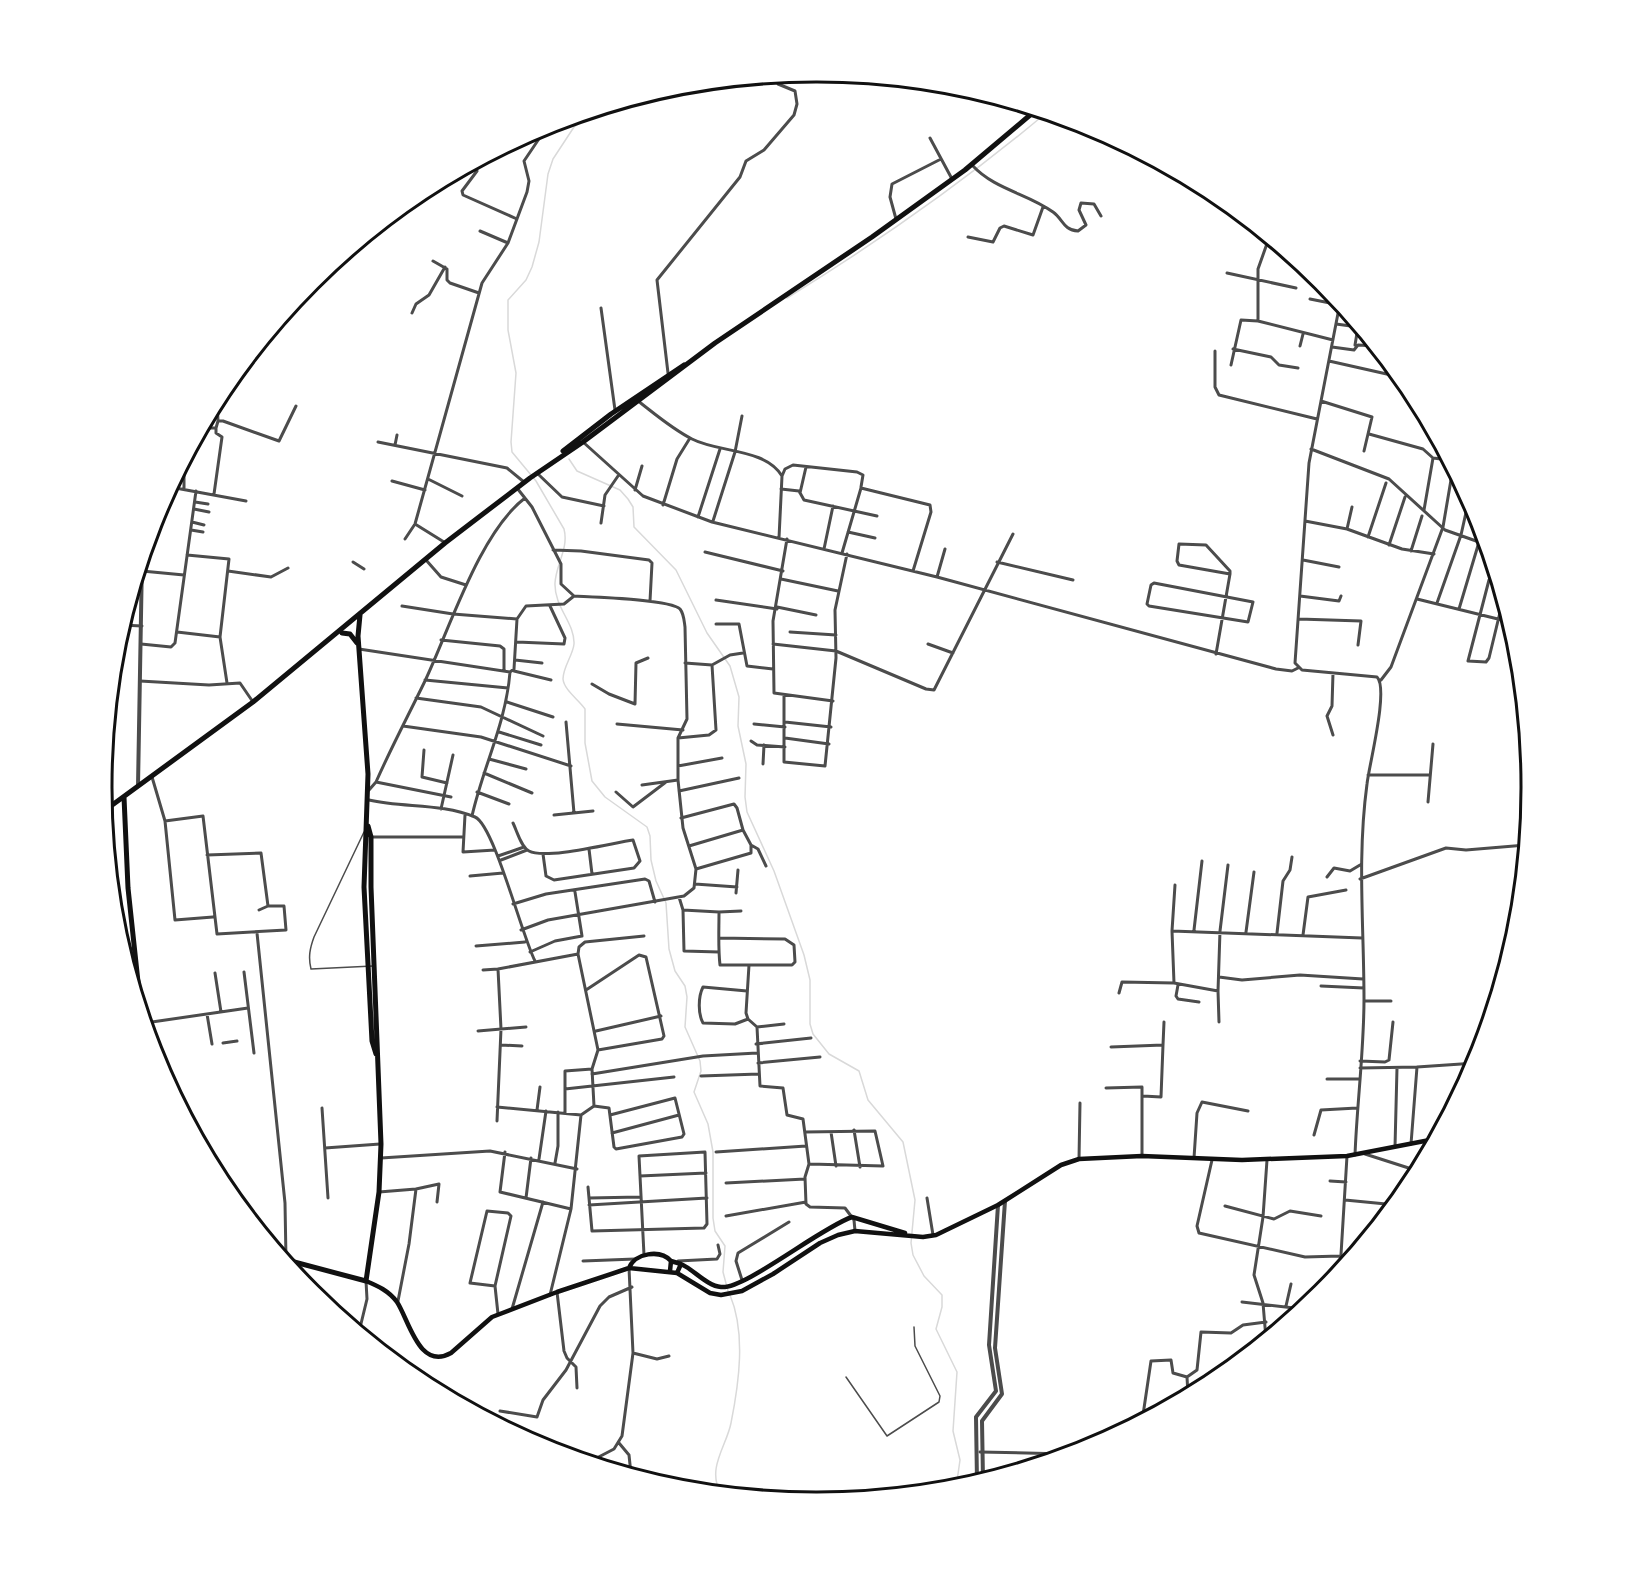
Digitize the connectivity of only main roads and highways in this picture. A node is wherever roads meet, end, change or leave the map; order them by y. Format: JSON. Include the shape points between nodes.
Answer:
{"nodes":[{"id":1,"x":1030,"y":116,"type":"edge"},
{"id":2,"x":686,"y":364,"type":"junction"},
{"id":3,"x":558,"y":457,"type":"junction"},
{"id":4,"x":360,"y":615,"type":"junction"},
{"id":5,"x":338,"y":635,"type":"junction"},
{"id":6,"x":359,"y":649,"type":"junction"},
{"id":7,"x":124,"y":797,"type":"junction"},
{"id":8,"x":113,"y":805,"type":"edge"},
{"id":9,"x":368,"y":826,"type":"junction"},
{"id":10,"x":367,"y":887,"type":"junction"},
{"id":11,"x":134,"y":959,"type":"edge"},
{"id":12,"x":1426,"y":1141,"type":"edge"},
{"id":13,"x":912,"y":1236,"type":"junction"},
{"id":14,"x":671,"y":1261,"type":"junction"},
{"id":15,"x":297,"y":1262,"type":"edge"},
{"id":16,"x":679,"y":1262,"type":"junction"},
{"id":17,"x":629,"y":1268,"type":"junction"},
{"id":18,"x":670,"y":1271,"type":"junction"},
{"id":19,"x":676,"y":1273,"type":"junction"},
{"id":20,"x":366,"y":1281,"type":"junction"}],
"edges":[{"from":1,"to":2,"type":"main road","via":[[975,168],[965,170]]},
{"from":2,"to":3,"type":"main road","via":[[584,443]]},
{"from":2,"to":3,"type":"main road","via":[[615,411]]},
{"from":3,"to":4,"type":"main road","via":[[445,543]]},
{"from":4,"to":5,"type":"main road"},
{"from":4,"to":6,"type":"main road"},
{"from":5,"to":6,"type":"main road","via":[[350,633]]},
{"from":5,"to":7,"type":"main road"},
{"from":6,"to":9,"type":"main road"},
{"from":7,"to":8,"type":"main road"},
{"from":7,"to":11,"type":"main road"},
{"from":9,"to":10,"type":"main road"},
{"from":9,"to":10,"type":"main road","via":[[371,837]]},
{"from":10,"to":20,"type":"main road","via":[[378,1040],[381,1158]]},
{"from":12,"to":13,"type":"main road","via":[[1347,1156],[1267,1160],[1142,1156],[1079,1159],[1061,1165],[998,1205],[933,1236]]},
{"from":13,"to":16,"type":"main road","via":[[852,1217],[824,1230],[742,1282],[723,1287]]},
{"from":13,"to":19,"type":"main road","via":[[855,1231],[820,1243],[735,1293],[705,1291]]},
{"from":14,"to":16,"type":"main road"},
{"from":14,"to":17,"type":"main road","via":[[659,1255],[644,1256],[635,1259]]},
{"from":14,"to":18,"type":"main road"},
{"from":15,"to":20,"type":"main road"},
{"from":16,"to":19,"type":"main road","via":[[680,1271]]},
{"from":17,"to":18,"type":"main road"},
{"from":17,"to":20,"type":"main road","via":[[498,1314],[451,1353],[437,1356],[420,1347],[397,1303],[386,1291]]},
{"from":18,"to":19,"type":"main road"}]}
